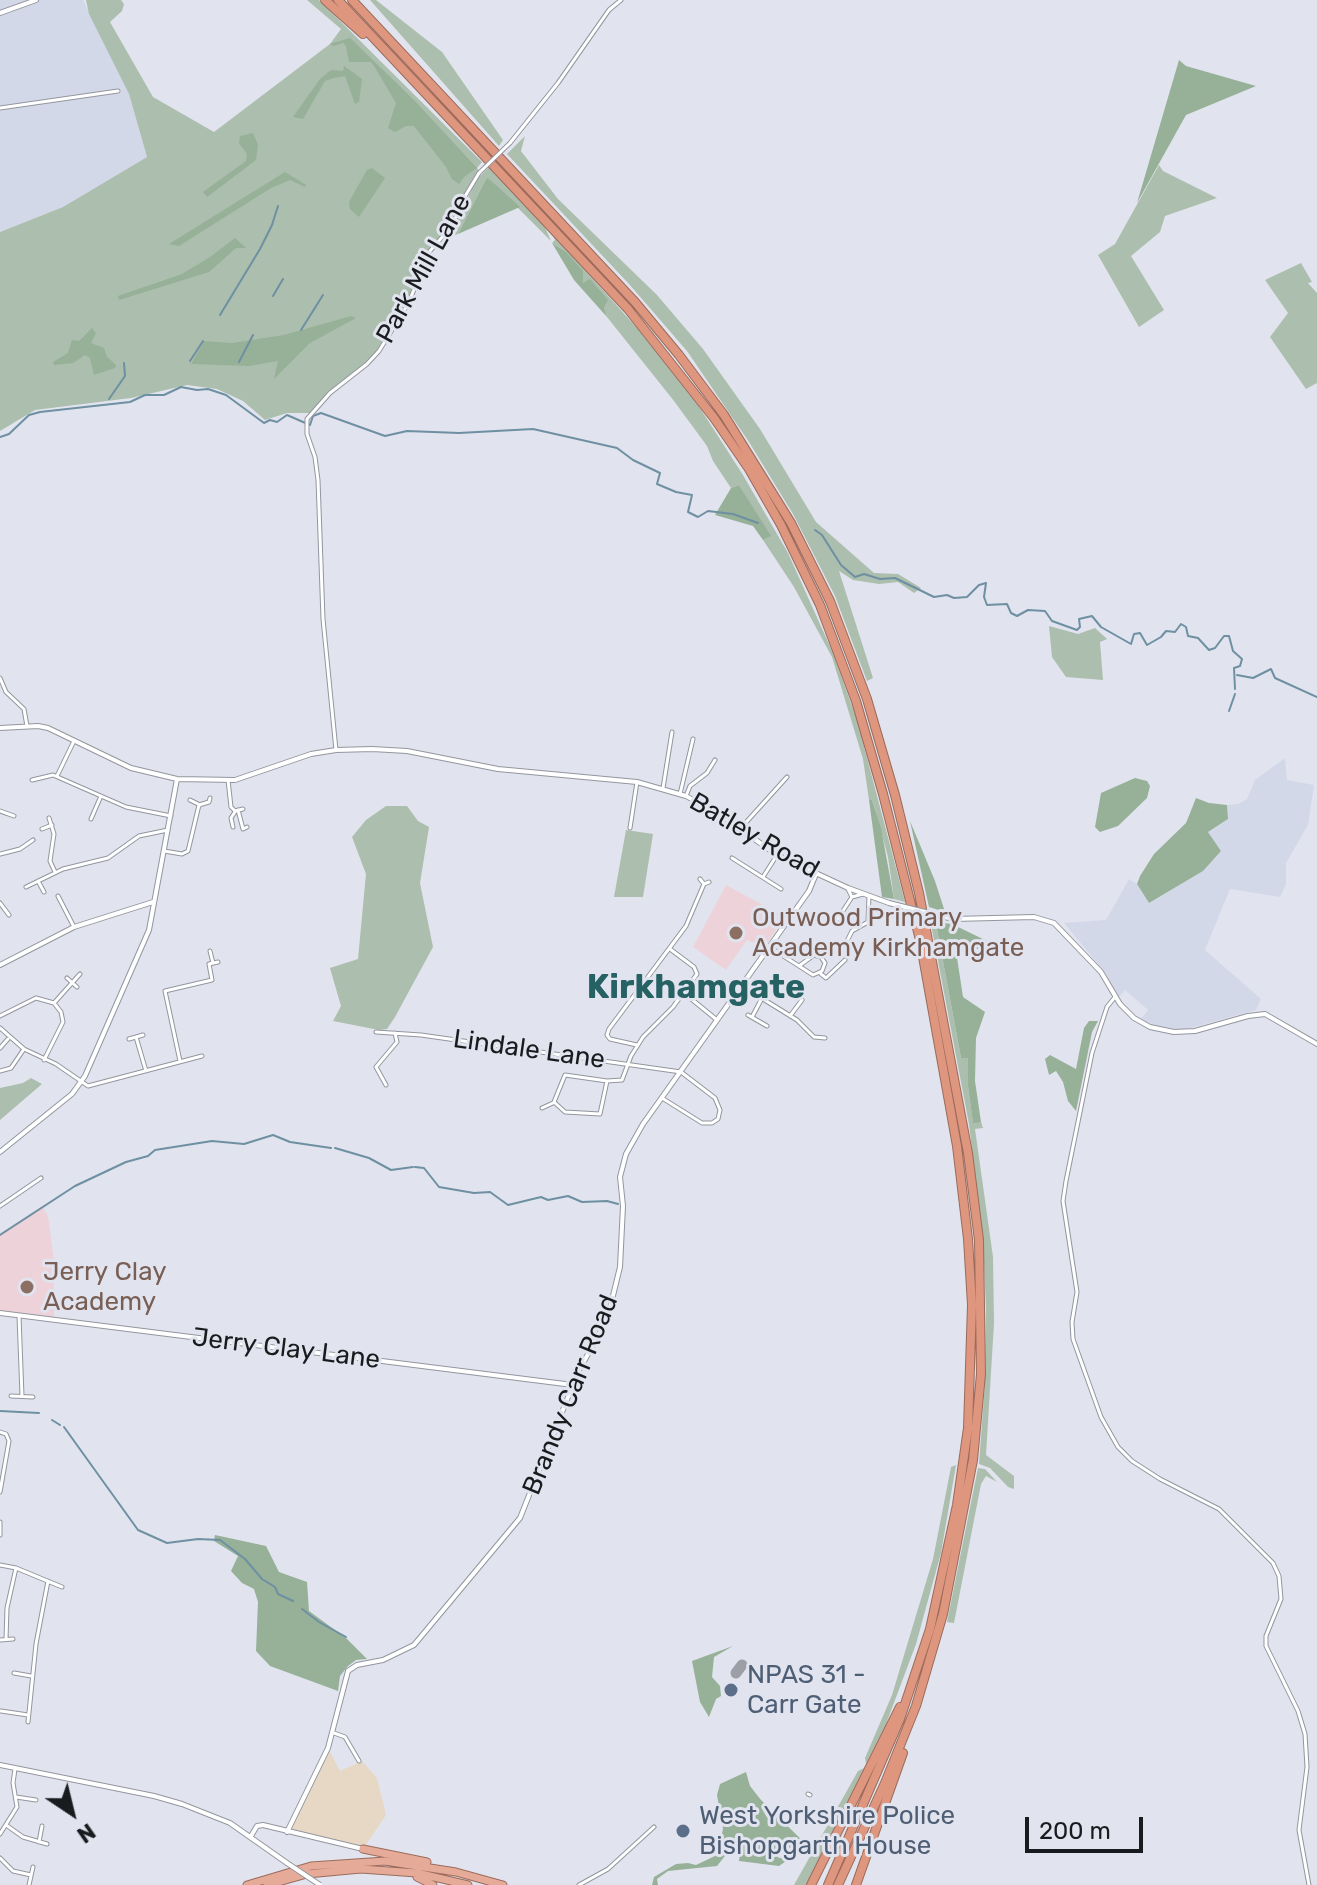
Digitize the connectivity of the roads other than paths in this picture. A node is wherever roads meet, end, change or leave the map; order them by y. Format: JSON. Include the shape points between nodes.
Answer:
{"nodes":[{"id":1,"x":36,"y":0,"type":"edge"},
{"id":2,"x":325,"y":0,"type":"edge"},
{"id":3,"x":338,"y":0,"type":"edge"},
{"id":4,"x":352,"y":0,"type":"edge"},
{"id":5,"x":359,"y":0,"type":"edge"},
{"id":6,"x":621,"y":0,"type":"edge"},
{"id":7,"x":0,"y":13,"type":"edge"},
{"id":8,"x":387,"y":36,"type":"junction"},
{"id":9,"x":408,"y":75,"type":"junction"},
{"id":10,"x":118,"y":91,"type":"dead end"},
{"id":11,"x":16,"y":98,"type":"dead end"},
{"id":12,"x":17,"y":105,"type":"junction"},
{"id":13,"x":0,"y":108,"type":"edge"},
{"id":14,"x":0,"y":682,"type":"edge"},
{"id":15,"x":24,"y":709,"type":"junction"},
{"id":16,"x":17,"y":712,"type":"dead end"},
{"id":17,"x":27,"y":726,"type":"junction"},
{"id":18,"x":0,"y":728,"type":"edge"},
{"id":19,"x":672,"y":732,"type":"dead end"},
{"id":20,"x":693,"y":739,"type":"dead end"},
{"id":21,"x":74,"y":741,"type":"junction"},
{"id":22,"x":336,"y":750,"type":"junction"},
{"id":23,"x":711,"y":762,"type":"dead end"},
{"id":24,"x":57,"y":776,"type":"junction"},
{"id":25,"x":787,"y":777,"type":"dead end"},
{"id":26,"x":177,"y":779,"type":"junction"},
{"id":27,"x":31,"y":780,"type":"dead end"},
{"id":28,"x":228,"y":780,"type":"junction"},
{"id":29,"x":637,"y":782,"type":"junction"},
{"id":30,"x":663,"y":788,"type":"junction"},
{"id":31,"x":683,"y":795,"type":"junction"},
{"id":32,"x":101,"y":796,"type":"junction"},
{"id":33,"x":210,"y":798,"type":"dead end"},
{"id":34,"x":190,"y":800,"type":"dead end"},
{"id":35,"x":200,"y":805,"type":"junction"},
{"id":36,"x":0,"y":811,"type":"edge"},
{"id":37,"x":239,"y":811,"type":"junction"},
{"id":38,"x":14,"y":816,"type":"dead end"},
{"id":39,"x":171,"y":816,"type":"junction"},
{"id":40,"x":49,"y":818,"type":"dead end"},
{"id":41,"x":90,"y":820,"type":"dead end"},
{"id":42,"x":52,"y":825,"type":"junction"},
{"id":43,"x":233,"y":827,"type":"dead end"},
{"id":44,"x":247,"y":827,"type":"dead end"},
{"id":45,"x":630,"y":828,"type":"dead end"},
{"id":46,"x":42,"y":829,"type":"dead end"},
{"id":47,"x":740,"y":829,"type":"junction"},
{"id":48,"x":168,"y":830,"type":"junction"},
{"id":49,"x":31,"y":841,"type":"dead end"},
{"id":50,"x":164,"y":851,"type":"junction"},
{"id":51,"x":0,"y":854,"type":"edge"},
{"id":52,"x":777,"y":855,"type":"junction"},
{"id":53,"x":732,"y":858,"type":"dead end"},
{"id":54,"x":74,"y":866,"type":"junction"},
{"id":55,"x":75,"y":872,"type":"dead end"},
{"id":56,"x":55,"y":873,"type":"junction"},
{"id":57,"x":816,"y":874,"type":"junction"},
{"id":58,"x":763,"y":877,"type":"junction"},
{"id":59,"x":700,"y":879,"type":"dead end"},
{"id":60,"x":38,"y":881,"type":"junction"},
{"id":61,"x":26,"y":887,"type":"dead end"},
{"id":62,"x":848,"y":888,"type":"junction"},
{"id":63,"x":781,"y":889,"type":"dead end"},
{"id":64,"x":44,"y":892,"type":"dead end"},
{"id":65,"x":866,"y":895,"type":"junction"},
{"id":66,"x":58,"y":896,"type":"dead end"},
{"id":67,"x":852,"y":897,"type":"junction"},
{"id":68,"x":12,"y":901,"type":"dead end"},
{"id":69,"x":153,"y":902,"type":"junction"},
{"id":70,"x":0,"y":903,"type":"edge"},
{"id":71,"x":5,"y":908,"type":"junction"},
{"id":72,"x":9,"y":915,"type":"dead end"},
{"id":73,"x":838,"y":925,"type":"dead end"},
{"id":74,"x":74,"y":927,"type":"junction"},
{"id":75,"x":847,"y":941,"type":"dead end"},
{"id":76,"x":769,"y":946,"type":"junction"},
{"id":77,"x":670,"y":949,"type":"junction"},
{"id":78,"x":210,"y":951,"type":"dead end"},
{"id":79,"x":845,"y":960,"type":"dead end"},
{"id":80,"x":0,"y":965,"type":"edge"},
{"id":81,"x":799,"y":966,"type":"junction"},
{"id":82,"x":820,"y":973,"type":"junction"},
{"id":83,"x":80,"y":974,"type":"dead end"},
{"id":84,"x":67,"y":978,"type":"dead end"},
{"id":85,"x":181,"y":980,"type":"dead end"},
{"id":86,"x":72,"y":983,"type":"junction"},
{"id":87,"x":741,"y":986,"type":"junction"},
{"id":88,"x":77,"y":987,"type":"dead end"},
{"id":89,"x":183,"y":987,"type":"junction"},
{"id":90,"x":684,"y":993,"type":"junction"},
{"id":91,"x":1115,"y":997,"type":"junction"},
{"id":92,"x":761,"y":1000,"type":"junction"},
{"id":93,"x":803,"y":1001,"type":"dead end"},
{"id":94,"x":54,"y":1003,"type":"junction"},
{"id":95,"x":0,"y":1016,"type":"edge"},
{"id":96,"x":790,"y":1016,"type":"junction"},
{"id":97,"x":717,"y":1020,"type":"junction"},
{"id":98,"x":767,"y":1026,"type":"dead end"},
{"id":99,"x":0,"y":1028,"type":"edge"},
{"id":100,"x":376,"y":1032,"type":"dead end"},
{"id":101,"x":395,"y":1033,"type":"junction"},
{"id":102,"x":143,"y":1035,"type":"dead end"},
{"id":103,"x":136,"y":1037,"type":"junction"},
{"id":104,"x":9,"y":1038,"type":"junction"},
{"id":105,"x":825,"y":1038,"type":"dead end"},
{"id":106,"x":129,"y":1039,"type":"dead end"},
{"id":107,"x":1317,"y":1044,"type":"edge"},
{"id":108,"x":637,"y":1045,"type":"junction"},
{"id":109,"x":0,"y":1048,"type":"edge"},
{"id":110,"x":24,"y":1049,"type":"junction"},
{"id":111,"x":202,"y":1056,"type":"dead end"},
{"id":112,"x":44,"y":1060,"type":"junction"},
{"id":113,"x":180,"y":1061,"type":"junction"},
{"id":114,"x":629,"y":1064,"type":"junction"},
{"id":115,"x":0,"y":1071,"type":"edge"},
{"id":116,"x":146,"y":1071,"type":"junction"},
{"id":117,"x":681,"y":1072,"type":"junction"},
{"id":118,"x":607,"y":1081,"type":"junction"},
{"id":119,"x":81,"y":1083,"type":"junction"},
{"id":120,"x":386,"y":1085,"type":"dead end"},
{"id":121,"x":662,"y":1098,"type":"junction"},
{"id":122,"x":554,"y":1102,"type":"junction"},
{"id":123,"x":542,"y":1108,"type":"dead end"},
{"id":124,"x":0,"y":1152,"type":"edge"},
{"id":125,"x":41,"y":1178,"type":"dead end"},
{"id":126,"x":0,"y":1206,"type":"edge"},
{"id":127,"x":0,"y":1313,"type":"edge"},
{"id":128,"x":19,"y":1316,"type":"junction"},
{"id":129,"x":573,"y":1385,"type":"junction"},
{"id":130,"x":11,"y":1396,"type":"dead end"},
{"id":131,"x":22,"y":1396,"type":"junction"},
{"id":132,"x":33,"y":1397,"type":"dead end"},
{"id":133,"x":0,"y":1432,"type":"edge"},
{"id":134,"x":968,"y":1459,"type":"junction"},
{"id":135,"x":966,"y":1475,"type":"junction"},
{"id":136,"x":0,"y":1492,"type":"edge"},
{"id":137,"x":0,"y":1522,"type":"edge"},
{"id":138,"x":0,"y":1535,"type":"edge"},
{"id":139,"x":0,"y":1565,"type":"edge"},
{"id":140,"x":16,"y":1568,"type":"junction"},
{"id":141,"x":48,"y":1581,"type":"junction"},
{"id":142,"x":62,"y":1587,"type":"dead end"},
{"id":143,"x":6,"y":1639,"type":"junction"},
{"id":144,"x":13,"y":1639,"type":"dead end"},
{"id":145,"x":0,"y":1640,"type":"edge"},
{"id":146,"x":30,"y":1643,"type":"dead end"},
{"id":147,"x":36,"y":1644,"type":"junction"},
{"id":148,"x":14,"y":1673,"type":"dead end"},
{"id":149,"x":916,"y":1673,"type":"junction"},
{"id":150,"x":31,"y":1676,"type":"junction"},
{"id":151,"x":916,"y":1706,"type":"junction"},
{"id":152,"x":1,"y":1711,"type":"edge"},
{"id":153,"x":28,"y":1715,"type":"junction"},
{"id":154,"x":28,"y":1722,"type":"dead end"},
{"id":155,"x":333,"y":1733,"type":"junction"},
{"id":156,"x":359,"y":1761,"type":"dead end"},
{"id":157,"x":0,"y":1765,"type":"edge"},
{"id":158,"x":15,"y":1769,"type":"junction"},
{"id":159,"x":16,"y":1797,"type":"junction"},
{"id":160,"x":36,"y":1800,"type":"dead end"},
{"id":161,"x":6,"y":1825,"type":"junction"},
{"id":162,"x":42,"y":1826,"type":"dead end"},
{"id":163,"x":654,"y":1827,"type":"dead end"},
{"id":164,"x":287,"y":1832,"type":"junction"},
{"id":165,"x":0,"y":1834,"type":"edge"},
{"id":166,"x":251,"y":1836,"type":"junction"},
{"id":167,"x":39,"y":1842,"type":"junction"},
{"id":168,"x":47,"y":1844,"type":"dead end"},
{"id":169,"x":363,"y":1849,"type":"joint"},
{"id":170,"x":0,"y":1858,"type":"edge"},
{"id":171,"x":33,"y":1867,"type":"dead end"},
{"id":172,"x":336,"y":1870,"type":"junction"},
{"id":173,"x":456,"y":1872,"type":"junction"},
{"id":174,"x":31,"y":1875,"type":"junction"},
{"id":175,"x":29,"y":1885,"type":"edge"},
{"id":176,"x":247,"y":1885,"type":"edge"},
{"id":177,"x":267,"y":1885,"type":"edge"},
{"id":178,"x":320,"y":1885,"type":"edge"},
{"id":179,"x":433,"y":1885,"type":"edge"},
{"id":180,"x":468,"y":1885,"type":"edge"},
{"id":181,"x":503,"y":1885,"type":"edge"},
{"id":182,"x":579,"y":1885,"type":"edge"},
{"id":183,"x":811,"y":1885,"type":"edge"},
{"id":184,"x":828,"y":1885,"type":"edge"},
{"id":185,"x":838,"y":1885,"type":"edge"},
{"id":186,"x":856,"y":1885,"type":"edge"},
{"id":187,"x":1309,"y":1885,"type":"edge"}],
"edges":[{"from":1,"to":7,"type":"street"},
{"from":2,"to":9,"type":"highway"},
{"from":3,"to":9,"type":"highway"},
{"from":4,"to":8,"type":"highway"},
{"from":5,"to":8,"type":"highway"},
{"from":6,"to":22,"type":"street","name":"Park Mill Lane","bridge":true,"via":[[510,143],[480,172],[452,226],[430,251],[408,304],[379,351],[307,419],[317,467],[323,619]]},
{"from":8,"to":134,"type":"highway","via":[[679,355],[724,415],[791,523],[830,601],[895,795],[968,1153],[982,1308],[981,1374]]},
{"from":9,"to":134,"type":"highway","via":[[628,309],[714,418],[781,525],[820,605],[856,701],[920,940],[957,1146],[972,1305]]},
{"from":10,"to":12,"type":"street"},
{"from":11,"to":12,"type":"street"},
{"from":12,"to":13,"type":"street"},
{"from":14,"to":15,"type":"street"},
{"from":15,"to":16,"type":"street"},
{"from":15,"to":17,"type":"street"},
{"from":17,"to":18,"type":"street","name":"Batley Road"},
{"from":17,"to":21,"type":"street","name":"Batley Road","via":[[48,728]]},
{"from":19,"to":30,"type":"street"},
{"from":20,"to":31,"type":"street"},
{"from":21,"to":24,"type":"street"},
{"from":21,"to":26,"type":"street","name":"Batley Road","via":[[131,768]]},
{"from":22,"to":28,"type":"street","name":"Batley Road"},
{"from":22,"to":29,"type":"street","name":"Batley Road","via":[[407,751],[498,769]]},
{"from":23,"to":31,"type":"street","via":[[707,773]]},
{"from":24,"to":27,"type":"street"},
{"from":24,"to":32,"type":"street"},
{"from":25,"to":47,"type":"street"},
{"from":26,"to":28,"type":"street","name":"Batley Road"},
{"from":26,"to":39,"type":"street"},
{"from":28,"to":37,"type":"street","via":[[231,807]]},
{"from":29,"to":30,"type":"street","name":"Batley Road"},
{"from":29,"to":45,"type":"street"},
{"from":30,"to":31,"type":"street","name":"Batley Road"},
{"from":31,"to":47,"type":"street","name":"Batley Road"},
{"from":32,"to":39,"type":"street"},
{"from":32,"to":41,"type":"street"},
{"from":33,"to":35,"type":"street"},
{"from":34,"to":35,"type":"street"},
{"from":35,"to":50,"type":"street","via":[[189,850]]},
{"from":36,"to":38,"type":"street"},
{"from":37,"to":43,"type":"street","via":[[231,818]]},
{"from":37,"to":44,"type":"street","via":[[243,829]]},
{"from":39,"to":48,"type":"street"},
{"from":40,"to":42,"type":"street"},
{"from":42,"to":46,"type":"street"},
{"from":42,"to":56,"type":"street","via":[[50,861]]},
{"from":47,"to":52,"type":"street","name":"Batley Road"},
{"from":48,"to":50,"type":"street"},
{"from":48,"to":54,"type":"street","via":[[139,836],[108,858]]},
{"from":49,"to":51,"type":"street"},
{"from":50,"to":69,"type":"street"},
{"from":52,"to":57,"type":"street","name":"Batley Road"},
{"from":52,"to":58,"type":"street"},
{"from":53,"to":58,"type":"street"},
{"from":54,"to":55,"type":"street"},
{"from":54,"to":56,"type":"street"},
{"from":56,"to":60,"type":"street"},
{"from":57,"to":62,"type":"street","name":"Batley Road"},
{"from":57,"to":76,"type":"street","name":"Brandy Carr Road"},
{"from":58,"to":63,"type":"street"},
{"from":59,"to":77,"type":"street","via":[[706,883]]},
{"from":60,"to":61,"type":"street"},
{"from":60,"to":64,"type":"street"},
{"from":62,"to":65,"type":"street","name":"Batley Road"},
{"from":62,"to":67,"type":"street"},
{"from":65,"to":67,"type":"street"},
{"from":65,"to":75,"type":"street","via":[[868,922]]},
{"from":65,"to":91,"type":"street","name":"Batley Road","bridge":true,"via":[[953,919],[1045,919],[1063,930],[1097,967]]},
{"from":66,"to":74,"type":"street"},
{"from":67,"to":73,"type":"street"},
{"from":68,"to":71,"type":"street"},
{"from":69,"to":74,"type":"street"},
{"from":69,"to":119,"type":"street","via":[[143,944]]},
{"from":70,"to":71,"type":"street"},
{"from":71,"to":72,"type":"street"},
{"from":74,"to":80,"type":"street"},
{"from":76,"to":81,"type":"street"},
{"from":76,"to":87,"type":"street","name":"Brandy Carr Road"},
{"from":77,"to":90,"type":"street","via":[[697,970]]},
{"from":77,"to":108,"type":"street","via":[[609,1029],[610,1039]]},
{"from":78,"to":89,"type":"street","via":[[215,963],[209,964],[212,980]]},
{"from":79,"to":82,"type":"street","via":[[826,978]]},
{"from":81,"to":82,"type":"street","via":[[813,975]]},
{"from":81,"to":82,"type":"street","via":[[818,955],[825,963]]},
{"from":83,"to":86,"type":"street"},
{"from":84,"to":86,"type":"street"},
{"from":85,"to":89,"type":"street"},
{"from":86,"to":88,"type":"street"},
{"from":86,"to":94,"type":"street"},
{"from":87,"to":92,"type":"street"},
{"from":87,"to":97,"type":"street","name":"Brandy Carr Road"},
{"from":89,"to":113,"type":"street","via":[[165,991]]},
{"from":90,"to":97,"type":"street"},
{"from":90,"to":108,"type":"street"},
{"from":91,"to":107,"type":"street","name":"Batley Road","via":[[1134,1018],[1163,1030],[1195,1031],[1258,1013]]},
{"from":91,"to":187,"type":"street","via":[[1092,1053],[1063,1201],[1077,1292],[1073,1339],[1101,1417],[1118,1447],[1160,1479],[1219,1509],[1273,1563],[1279,1576],[1281,1599],[1266,1646],[1305,1734],[1299,1839]]},
{"from":92,"to":96,"type":"street"},
{"from":92,"to":98,"type":"street","via":[[750,1016]]},
{"from":93,"to":96,"type":"street"},
{"from":94,"to":95,"type":"street","via":[[36,998]]},
{"from":94,"to":112,"type":"street","via":[[63,1022]]},
{"from":96,"to":105,"type":"street","via":[[814,1037]]},
{"from":97,"to":117,"type":"street","name":"Brandy Carr Road"},
{"from":99,"to":104,"type":"street"},
{"from":100,"to":101,"type":"street","name":"Lindale Lane"},
{"from":101,"to":114,"type":"street","name":"Lindale Lane"},
{"from":101,"to":120,"type":"street","via":[[397,1042],[376,1067]]},
{"from":102,"to":103,"type":"street"},
{"from":103,"to":106,"type":"street"},
{"from":103,"to":116,"type":"street"},
{"from":104,"to":109,"type":"street"},
{"from":104,"to":110,"type":"street"},
{"from":108,"to":114,"type":"street"},
{"from":110,"to":112,"type":"street"},
{"from":110,"to":115,"type":"street","via":[[11,1068]]},
{"from":111,"to":113,"type":"street"},
{"from":112,"to":119,"type":"street"},
{"from":113,"to":116,"type":"street"},
{"from":114,"to":117,"type":"street","name":"Lindale Lane"},
{"from":114,"to":118,"type":"street","via":[[622,1080]]},
{"from":116,"to":119,"type":"street","via":[[88,1086]]},
{"from":117,"to":121,"type":"street","name":"Brandy Carr Road"},
{"from":117,"to":121,"type":"street","via":[[715,1098],[720,1110],[716,1121],[702,1123]]},
{"from":118,"to":122,"type":"street","via":[[565,1075]]},
{"from":118,"to":122,"type":"street","via":[[600,1114],[565,1112]]},
{"from":119,"to":124,"type":"street"},
{"from":121,"to":129,"type":"street","name":"Brandy Carr Road","via":[[621,1166],[620,1267],[607,1320]]},
{"from":122,"to":123,"type":"street"},
{"from":125,"to":126,"type":"street"},
{"from":127,"to":128,"type":"street","name":"Jerry Clay Lane"},
{"from":128,"to":129,"type":"street","name":"Jerry Clay Lane"},
{"from":128,"to":131,"type":"street"},
{"from":129,"to":155,"type":"street","name":"Brandy Carr Road","via":[[520,1518],[414,1645],[348,1671]]},
{"from":130,"to":131,"type":"street"},
{"from":131,"to":132,"type":"street"},
{"from":133,"to":136,"type":"street","via":[[7,1435],[9,1447]]},
{"from":134,"to":135,"type":"highway"},
{"from":135,"to":149,"type":"highway"},
{"from":135,"to":151,"type":"highway","via":[[943,1614]]},
{"from":137,"to":138,"type":"street"},
{"from":139,"to":140,"type":"street"},
{"from":140,"to":141,"type":"street"},
{"from":140,"to":143,"type":"street"},
{"from":141,"to":142,"type":"street"},
{"from":141,"to":147,"type":"street"},
{"from":143,"to":144,"type":"street"},
{"from":143,"to":145,"type":"street"},
{"from":146,"to":147,"type":"street"},
{"from":147,"to":150,"type":"street"},
{"from":148,"to":150,"type":"street"},
{"from":149,"to":183,"type":"highway"},
{"from":149,"to":184,"type":"highway"},
{"from":150,"to":153,"type":"street"},
{"from":151,"to":185,"type":"highway"},
{"from":151,"to":186,"type":"highway"},
{"from":152,"to":153,"type":"street"},
{"from":153,"to":154,"type":"street"},
{"from":155,"to":156,"type":"street","via":[[345,1737]]},
{"from":155,"to":164,"type":"street","name":"Brandy Carr Road"},
{"from":157,"to":158,"type":"street"},
{"from":158,"to":159,"type":"street"},
{"from":158,"to":166,"type":"street","via":[[154,1796],[209,1813]]},
{"from":159,"to":160,"type":"street"},
{"from":159,"to":161,"type":"street","via":[[17,1807]]},
{"from":161,"to":165,"type":"street"},
{"from":161,"to":167,"type":"street"},
{"from":162,"to":167,"type":"street"},
{"from":163,"to":182,"type":"street","via":[[608,1869]]},
{"from":164,"to":166,"type":"street","via":[[259,1825]]},
{"from":164,"to":169,"type":"street"},
{"from":166,"to":178,"type":"street","bridge":true},
{"from":167,"to":168,"type":"street"},
{"from":169,"to":173,"type":"highway"},
{"from":170,"to":174,"type":"street","via":[[13,1871]]},
{"from":171,"to":174,"type":"street"},
{"from":172,"to":177,"type":"highway"},
{"from":172,"to":179,"type":"highway","via":[[398,1874]]},
{"from":172,"to":180,"type":"highway","via":[[387,1870]]},
{"from":173,"to":176,"type":"highway","via":[[385,1861],[336,1863]]},
{"from":173,"to":181,"type":"highway"},
{"from":174,"to":175,"type":"street"}]}
